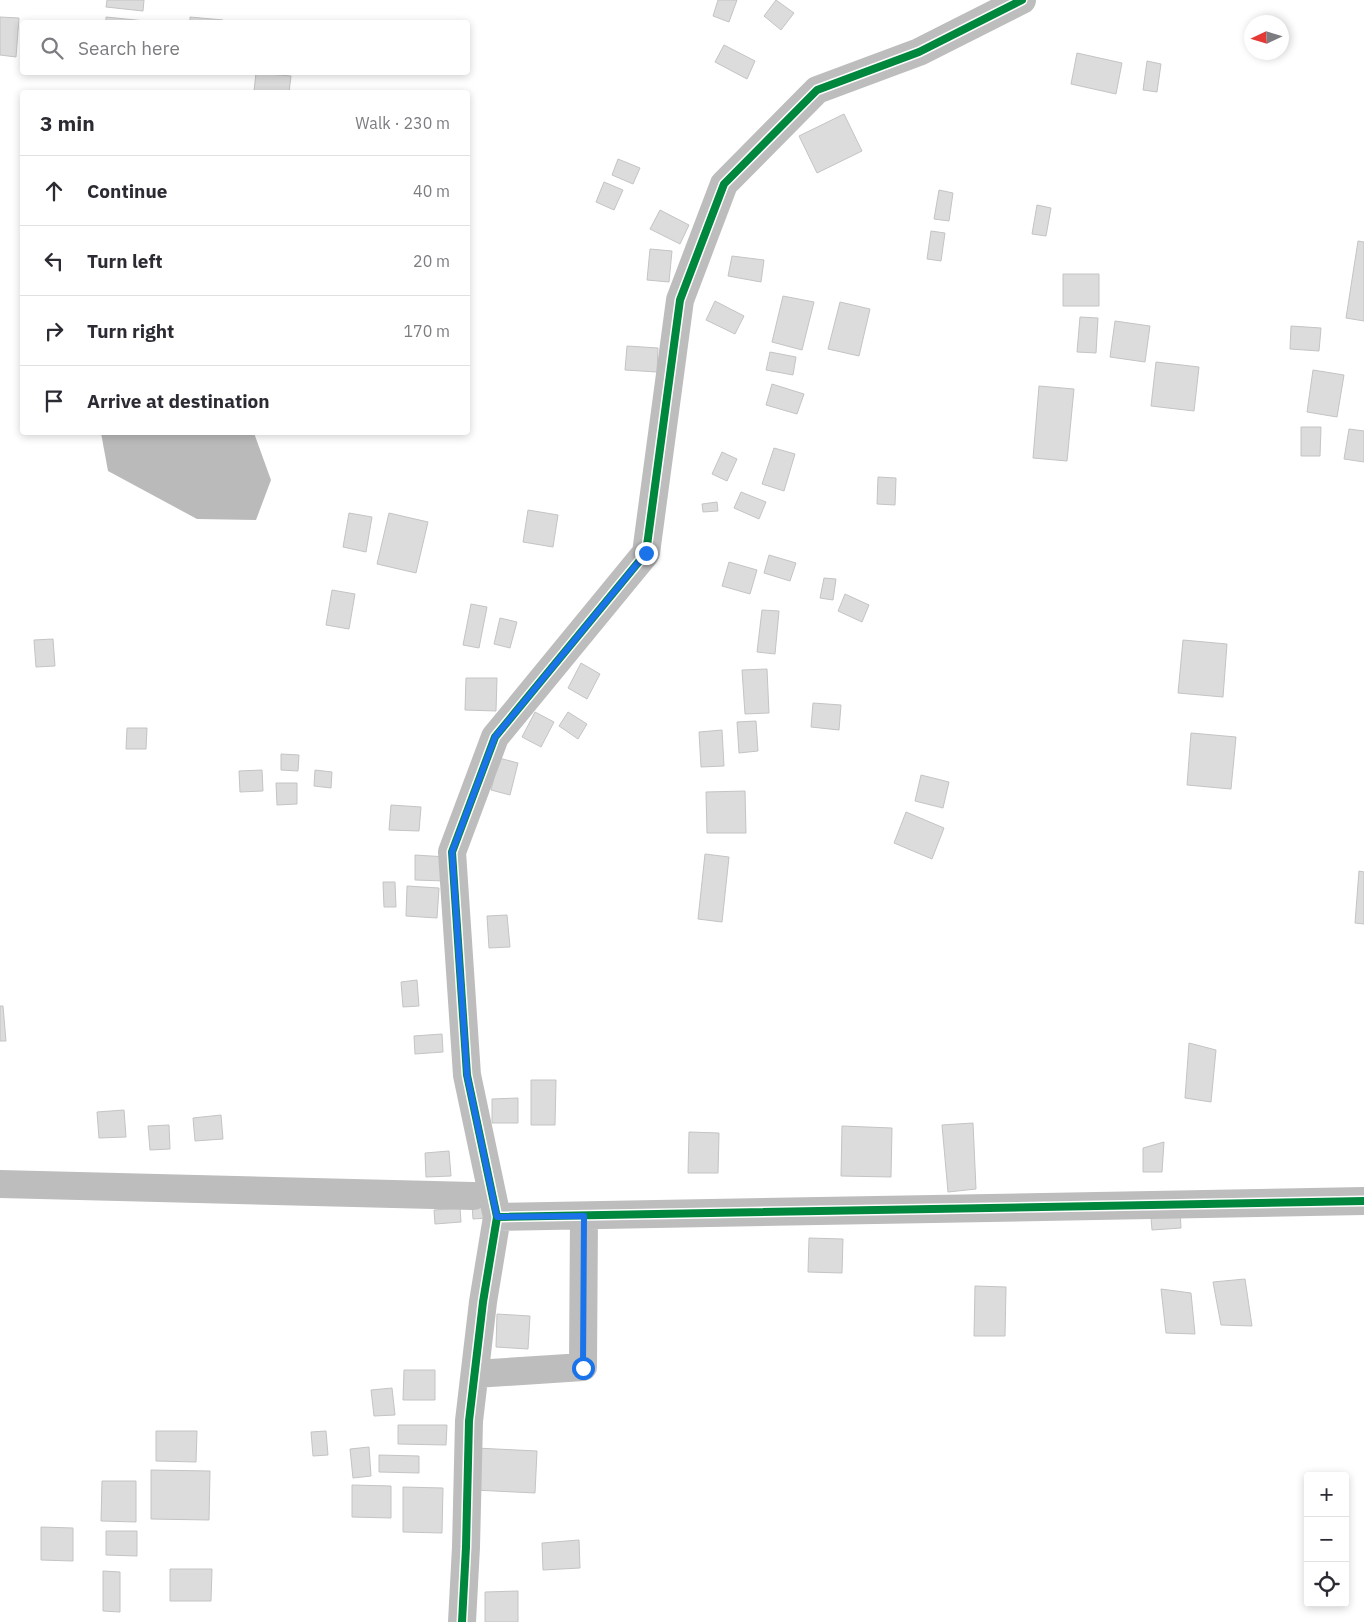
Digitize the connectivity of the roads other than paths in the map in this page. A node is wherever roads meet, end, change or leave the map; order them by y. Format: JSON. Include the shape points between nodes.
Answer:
{"nodes":[{"id":1,"x":1022,"y":0,"type":"edge"},
{"id":2,"x":0,"y":1184,"type":"edge"},
{"id":3,"x":473,"y":1196,"type":"dead end"},
{"id":4,"x":1364,"y":1201,"type":"edge"},
{"id":5,"x":584,"y":1216,"type":"junction"},
{"id":6,"x":497,"y":1217,"type":"junction"},
{"id":7,"x":474,"y":1374,"type":"junction"},
{"id":8,"x":462,"y":1622,"type":"edge"}],
"edges":[{"from":1,"to":6,"type":"street","via":[[919,52],[817,90],[724,184],[680,300],[646,553],[495,737],[452,852],[467,1075]]},
{"from":2,"to":3,"type":"street"},
{"from":4,"to":5,"type":"street"},
{"from":5,"to":6,"type":"street"},
{"from":5,"to":7,"type":"street","via":[[583,1368]]},
{"from":6,"to":7,"type":"street"},
{"from":7,"to":8,"type":"street","via":[[469,1421]]}]}
